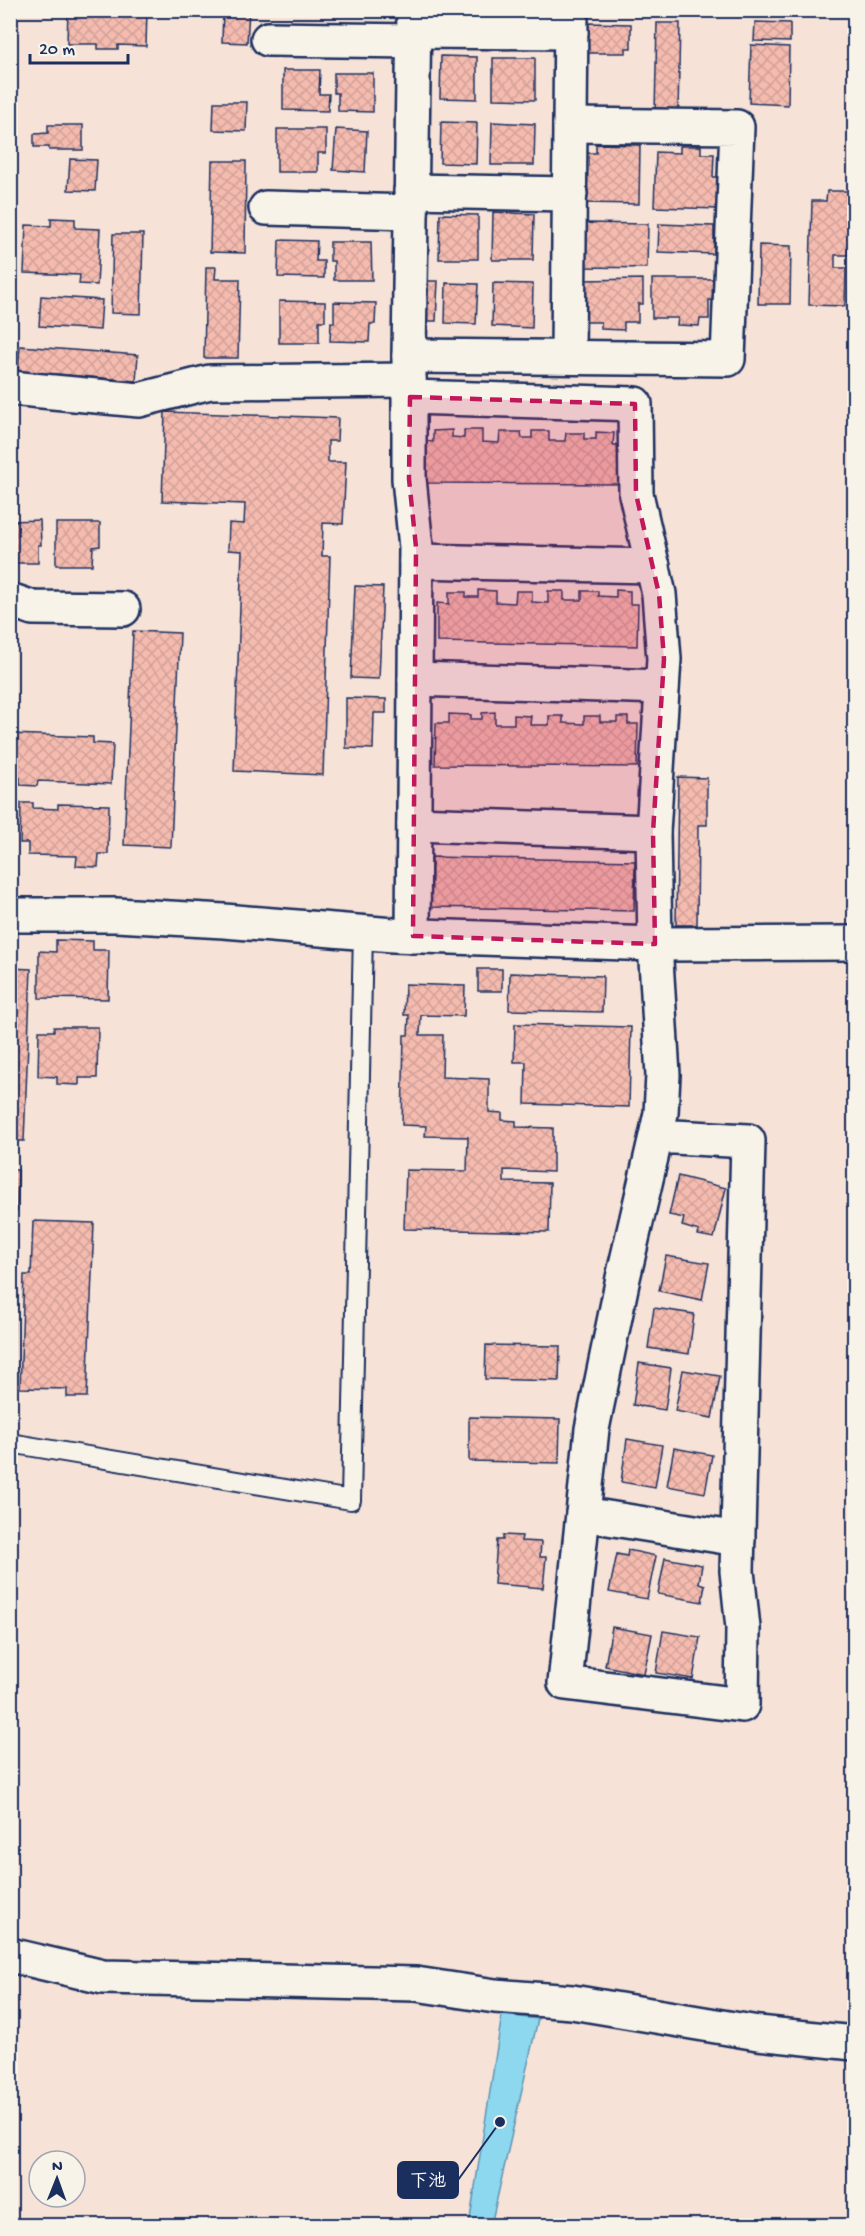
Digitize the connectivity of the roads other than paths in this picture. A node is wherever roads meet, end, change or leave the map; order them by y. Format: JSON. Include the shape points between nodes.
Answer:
{"nodes":[{"id":1,"x":571,"y":21,"type":"edge"},
{"id":2,"x":413,"y":27,"type":"edge"},
{"id":3,"x":268,"y":39,"type":"dead end"},
{"id":4,"x":570,"y":125,"type":"junction"},
{"id":5,"x":570,"y":194,"type":"junction"},
{"id":6,"x":411,"y":202,"type":"junction"},
{"id":7,"x":266,"y":208,"type":"dead end"},
{"id":8,"x":568,"y":356,"type":"junction"},
{"id":9,"x":409,"y":378,"type":"junction"},
{"id":10,"x":10,"y":388,"type":"edge"},
{"id":11,"x":416,"y":561,"type":"junction"},
{"id":12,"x":653,"y":566,"type":"junction"},
{"id":13,"x":10,"y":600,"type":"edge"},
{"id":14,"x":123,"y":609,"type":"dead end"},
{"id":15,"x":415,"y":679,"type":"junction"},
{"id":16,"x":662,"y":687,"type":"junction"},
{"id":17,"x":414,"y":824,"type":"junction"},
{"id":18,"x":653,"y":832,"type":"junction"},
{"id":19,"x":10,"y":915,"type":"edge"},
{"id":20,"x":363,"y":932,"type":"junction"},
{"id":21,"x":413,"y":936,"type":"junction"},
{"id":22,"x":655,"y":944,"type":"junction"},
{"id":23,"x":855,"y":944,"type":"edge"},
{"id":24,"x":656,"y":1136,"type":"junction"},
{"id":25,"x":10,"y":1443,"type":"edge"},
{"id":26,"x":583,"y":1514,"type":"junction"},
{"id":27,"x":738,"y":1539,"type":"junction"},
{"id":28,"x":10,"y":1955,"type":"edge"},
{"id":29,"x":855,"y":2043,"type":"edge"}],
"edges":[{"from":1,"to":2,"type":"street"},
{"from":1,"to":4,"type":"street"},
{"from":2,"to":3,"type":"street"},
{"from":2,"to":6,"type":"street"},
{"from":4,"to":5,"type":"street"},
{"from":4,"to":8,"type":"street","via":[[737,127],[728,359]]},
{"from":5,"to":6,"type":"street"},
{"from":5,"to":8,"type":"street"},
{"from":6,"to":7,"type":"street"},
{"from":6,"to":9,"type":"street"},
{"from":8,"to":9,"type":"street"},
{"from":9,"to":10,"type":"street","via":[[210,382],[139,400]]},
{"from":9,"to":11,"type":"street"},
{"from":9,"to":12,"type":"street","via":[[635,404],[636,494]]},
{"from":11,"to":12,"type":"street"},
{"from":11,"to":15,"type":"street"},
{"from":12,"to":16,"type":"street","via":[[661,616]]},
{"from":13,"to":14,"type":"street","via":[[33,608]]},
{"from":15,"to":16,"type":"street"},
{"from":15,"to":17,"type":"street"},
{"from":16,"to":18,"type":"street"},
{"from":17,"to":18,"type":"street"},
{"from":17,"to":21,"type":"street"},
{"from":18,"to":22,"type":"street"},
{"from":19,"to":20,"type":"street","via":[[116,915]]},
{"from":20,"to":21,"type":"street"},
{"from":20,"to":25,"type":"lane","via":[[351,1500]]},
{"from":21,"to":22,"type":"street"},
{"from":22,"to":23,"type":"street"},
{"from":22,"to":24,"type":"street","via":[[663,1075]]},
{"from":24,"to":26,"type":"street","via":[[592,1429]]},
{"from":24,"to":27,"type":"street","via":[[748,1141]]},
{"from":26,"to":27,"type":"street"},
{"from":26,"to":27,"type":"street","via":[[565,1683],[742,1705]]},
{"from":28,"to":29,"type":"street","via":[[103,1977],[416,1984],[572,2002],[758,2033]]}]}
